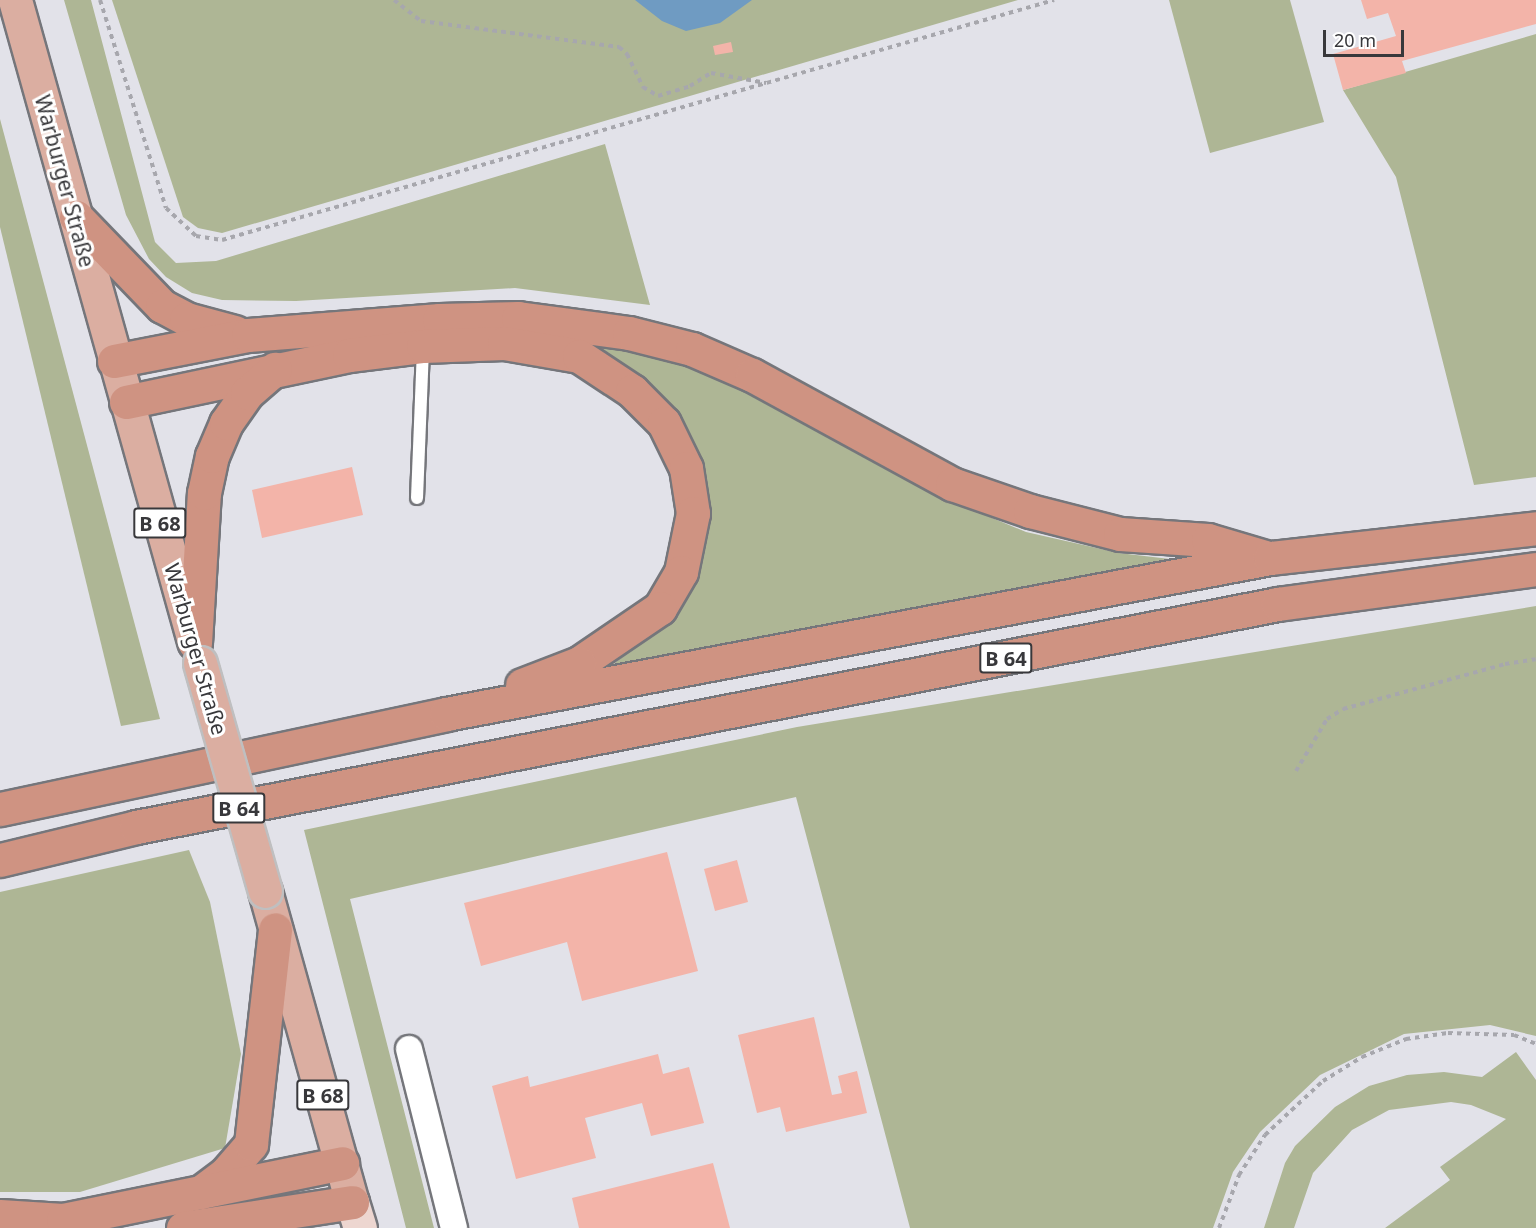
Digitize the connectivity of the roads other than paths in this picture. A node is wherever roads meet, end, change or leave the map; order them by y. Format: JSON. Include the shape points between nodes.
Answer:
{"nodes":[{"id":1,"x":15,"y":0,"type":"edge"},
{"id":2,"x":75,"y":217,"type":"junction"},
{"id":3,"x":248,"y":335,"type":"junction"},
{"id":4,"x":423,"y":346,"type":"junction"},
{"id":5,"x":114,"y":361,"type":"junction"},
{"id":6,"x":277,"y":368,"type":"junction"},
{"id":7,"x":126,"y":402,"type":"junction"},
{"id":8,"x":417,"y":498,"type":"dead end"},
{"id":9,"x":1536,"y":528,"type":"edge"},
{"id":10,"x":1270,"y":558,"type":"junction"},
{"id":11,"x":1536,"y":569,"type":"edge"},
{"id":12,"x":197,"y":653,"type":"junction"},
{"id":13,"x":446,"y":714,"type":"junction"},
{"id":14,"x":0,"y":809,"type":"edge"},
{"id":15,"x":0,"y":860,"type":"edge"},
{"id":16,"x":275,"y":929,"type":"junction"},
{"id":17,"x":409,"y":1049,"type":"dead end"},
{"id":18,"x":342,"y":1163,"type":"junction"},
{"id":19,"x":198,"y":1195,"type":"junction"},
{"id":20,"x":356,"y":1215,"type":"edge"},
{"id":21,"x":0,"y":1216,"type":"edge"},
{"id":22,"x":197,"y":1228,"type":"edge"},
{"id":23,"x":454,"y":1228,"type":"edge"}],
"edges":[{"from":1,"to":2,"type":"main road","name":"Warburger Straße","number":"B 68"},
{"from":2,"to":3,"type":"highway","via":[[162,306],[186,319]]},
{"from":2,"to":5,"type":"main road","name":"Warburger Straße","number":"B 68"},
{"from":3,"to":5,"type":"highway"},
{"from":3,"to":10,"type":"highway","via":[[518,318],[629,333],[692,349],[752,375],[963,488],[1030,512],[1120,534],[1208,540]]},
{"from":4,"to":6,"type":"highway"},
{"from":4,"to":8,"type":"lane"},
{"from":4,"to":13,"type":"highway","via":[[504,343],[579,356],[632,391],[664,423],[686,468],[693,513],[681,572],[660,608],[579,663]]},
{"from":5,"to":7,"type":"main road","name":"Warburger Straße","number":"B 68"},
{"from":6,"to":7,"type":"highway"},
{"from":6,"to":12,"type":"highway","via":[[247,393],[226,423],[212,456],[204,493]]},
{"from":7,"to":12,"type":"main road","name":"Warburger Straße","number":"B 68"},
{"from":9,"to":10,"type":"highway","number":"B 64"},
{"from":10,"to":13,"type":"highway","number":"B 64"},
{"from":11,"to":15,"type":"highway","number":"B 64","via":[[1278,604],[136,827]]},
{"from":12,"to":16,"type":"main road","name":"Warburger Straße","number":"B 68","bridge":true},
{"from":13,"to":14,"type":"highway","number":"B 64"},
{"from":16,"to":18,"type":"main road","name":"Warburger Straße","number":"B 68"},
{"from":16,"to":19,"type":"highway","via":[[260,1093],[251,1144],[225,1174]]},
{"from":17,"to":23,"type":"street"},
{"from":18,"to":19,"type":"highway"},
{"from":18,"to":20,"type":"main road","name":"Warburger Straße"},
{"from":19,"to":21,"type":"highway","via":[[63,1220]]},
{"from":20,"to":22,"type":"highway"}]}
